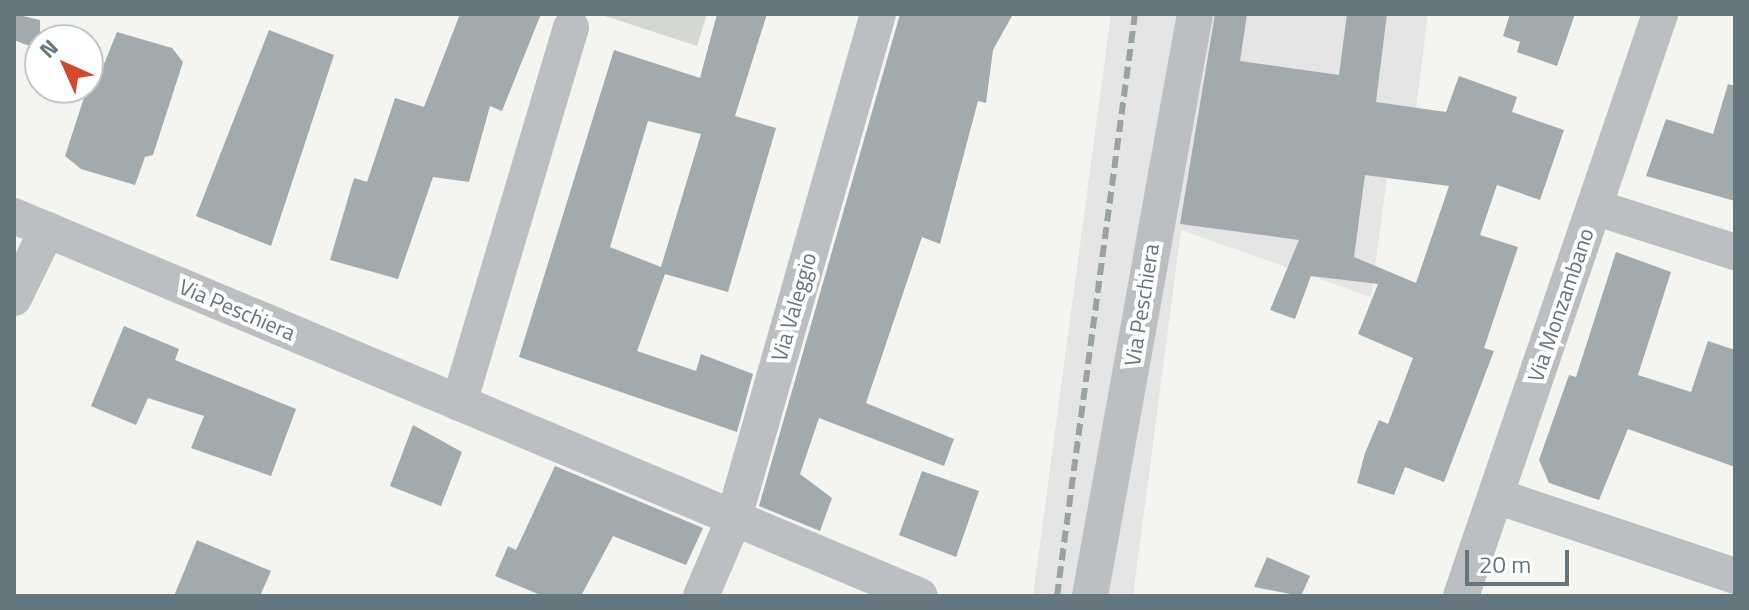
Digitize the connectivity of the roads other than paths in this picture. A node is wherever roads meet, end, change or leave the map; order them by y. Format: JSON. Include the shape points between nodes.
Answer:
{"nodes":[{"id":1,"x":878,"y":14,"type":"edge"},
{"id":2,"x":1195,"y":14,"type":"edge"},
{"id":3,"x":1660,"y":14,"type":"edge"},
{"id":4,"x":571,"y":27,"type":"dead end"},
{"id":5,"x":1594,"y":207,"type":"junction"},
{"id":6,"x":14,"y":216,"type":"edge"},
{"id":7,"x":47,"y":230,"type":"junction"},
{"id":8,"x":1735,"y":252,"type":"edge"},
{"id":9,"x":14,"y":298,"type":"edge"},
{"id":10,"x":459,"y":403,"type":"junction"},
{"id":11,"x":1496,"y":496,"type":"junction"},
{"id":12,"x":733,"y":521,"type":"junction"},
{"id":13,"x":1735,"y":576,"type":"edge"},
{"id":14,"x":701,"y":596,"type":"edge"},
{"id":15,"x":920,"y":596,"type":"edge"},
{"id":16,"x":1090,"y":596,"type":"edge"},
{"id":17,"x":1461,"y":596,"type":"edge"}],
"edges":[{"from":1,"to":12,"type":"street","name":"Via Valeggio"},
{"from":2,"to":16,"type":"street","name":"Via Peschiera"},
{"from":3,"to":5,"type":"street","name":"Via Monzambano"},
{"from":4,"to":10,"type":"street"},
{"from":5,"to":8,"type":"street"},
{"from":5,"to":11,"type":"street","name":"Via Monzambano"},
{"from":6,"to":7,"type":"street","name":"Via Peschiera"},
{"from":7,"to":9,"type":"street"},
{"from":7,"to":10,"type":"street","name":"Via Peschiera"},
{"from":10,"to":12,"type":"street","name":"Via Peschiera"},
{"from":11,"to":13,"type":"street"},
{"from":11,"to":17,"type":"street","name":"Via Monzambano"},
{"from":12,"to":14,"type":"street","name":"Via Valeggio"},
{"from":12,"to":15,"type":"street","name":"Via Peschiera"}]}
